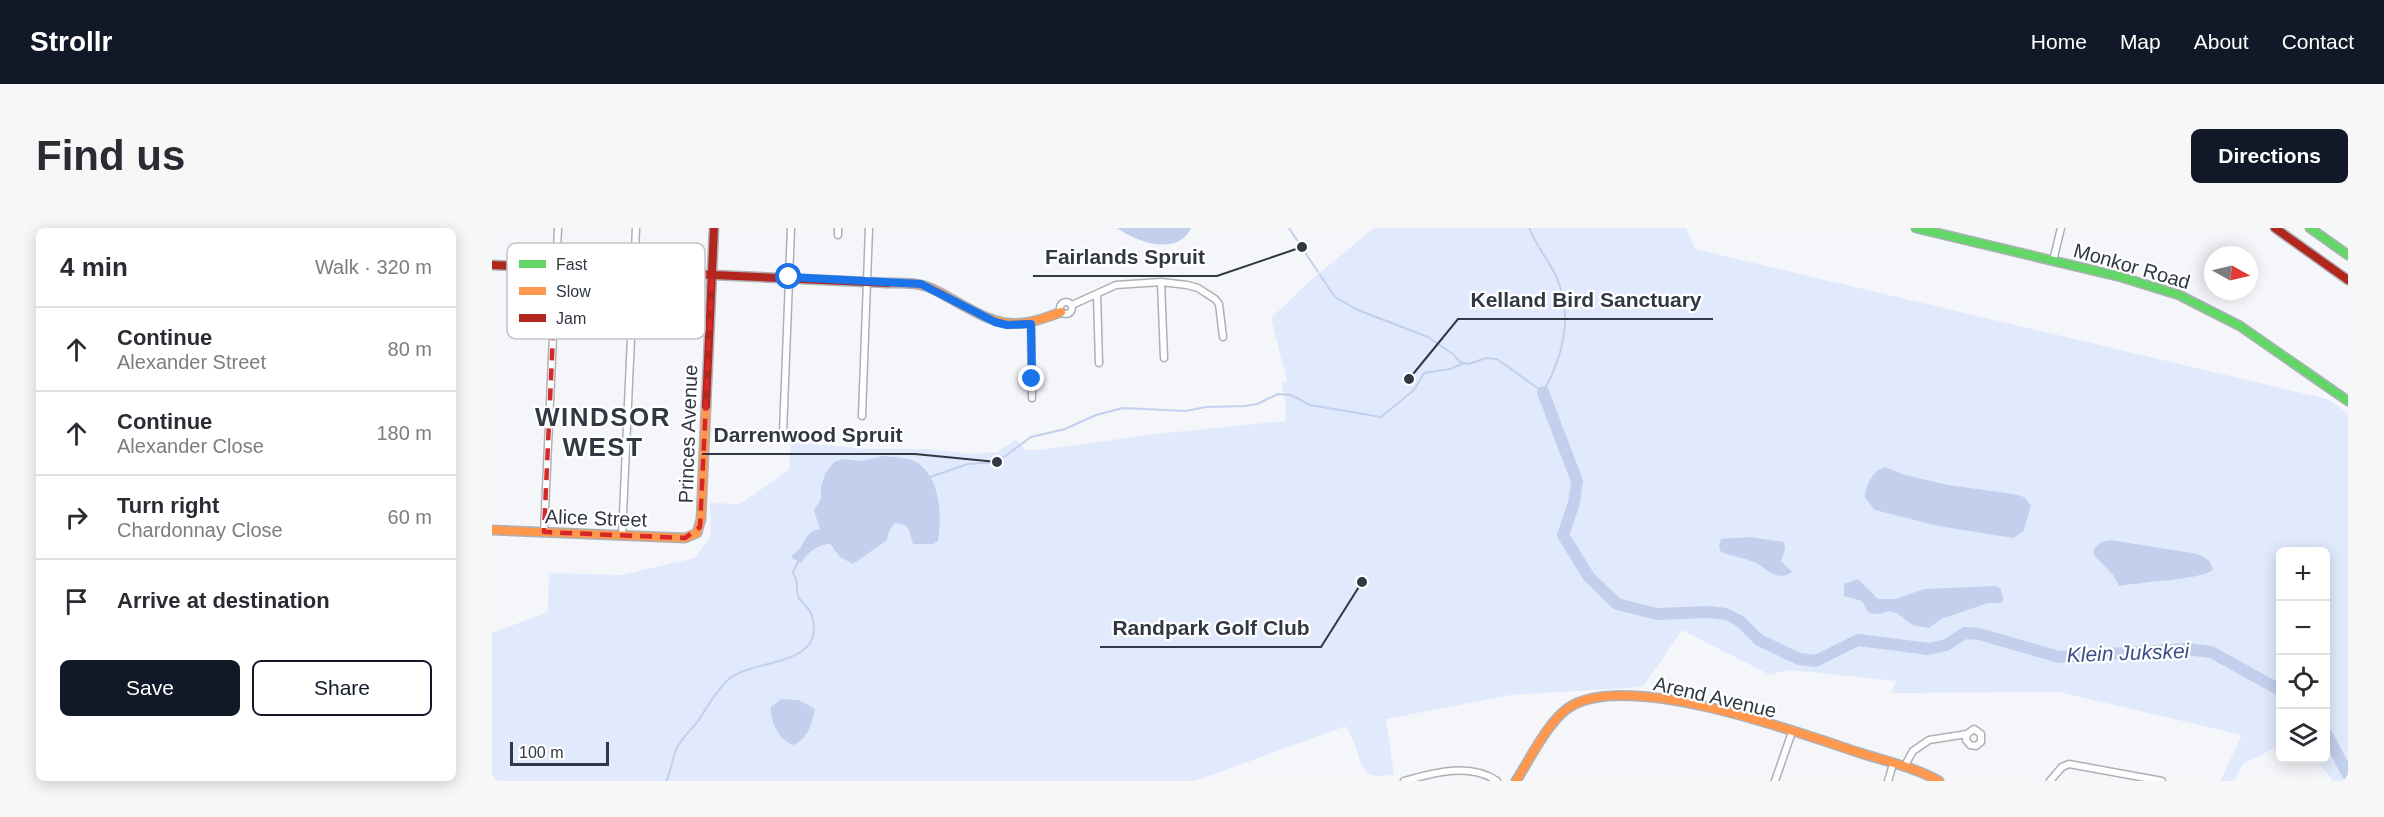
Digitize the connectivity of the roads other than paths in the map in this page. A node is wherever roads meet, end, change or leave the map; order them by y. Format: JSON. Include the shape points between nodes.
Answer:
{"nodes":[{"id":1,"x":558,"y":228,"type":"edge"},
{"id":2,"x":636,"y":228,"type":"edge"},
{"id":3,"x":714,"y":228,"type":"edge"},
{"id":4,"x":791,"y":228,"type":"edge"},
{"id":5,"x":869,"y":228,"type":"edge"},
{"id":6,"x":1916,"y":228,"type":"edge"},
{"id":7,"x":2061,"y":228,"type":"edge"},
{"id":8,"x":2275,"y":228,"type":"edge"},
{"id":9,"x":2310,"y":228,"type":"edge"},
{"id":10,"x":557,"y":243,"type":"edge"},
{"id":11,"x":635,"y":243,"type":"edge"},
{"id":12,"x":2348,"y":255,"type":"edge"},
{"id":13,"x":2053,"y":261,"type":"junction"},
{"id":14,"x":492,"y":265,"type":"edge"},
{"id":15,"x":507,"y":266,"type":"edge"},
{"id":16,"x":705,"y":275,"type":"edge"},
{"id":17,"x":712,"y":275,"type":"junction"},
{"id":18,"x":789,"y":277,"type":"junction"},
{"id":19,"x":2348,"y":280,"type":"edge"},
{"id":20,"x":867,"y":282,"type":"junction"},
{"id":21,"x":1161,"y":282,"type":"junction"},
{"id":22,"x":1097,"y":295,"type":"junction"},
{"id":23,"x":1061,"y":312,"type":"joint"},
{"id":24,"x":1031,"y":324,"type":"junction"},
{"id":25,"x":1223,"y":337,"type":"dead end"},
{"id":26,"x":553,"y":339,"type":"edge"},
{"id":27,"x":631,"y":339,"type":"edge"},
{"id":28,"x":1164,"y":358,"type":"dead end"},
{"id":29,"x":1099,"y":363,"type":"dead end"},
{"id":30,"x":1032,"y":398,"type":"dead end"},
{"id":31,"x":2348,"y":401,"type":"edge"},
{"id":32,"x":862,"y":416,"type":"dead end"},
{"id":33,"x":783,"y":433,"type":"dead end"},
{"id":34,"x":492,"y":530,"type":"edge"},
{"id":35,"x":544,"y":532,"type":"junction"},
{"id":36,"x":697,"y":533,"type":"joint"},
{"id":37,"x":622,"y":536,"type":"junction"},
{"id":38,"x":1792,"y":732,"type":"junction"},
{"id":39,"x":1967,"y":734,"type":"dead end"},
{"id":40,"x":1893,"y":764,"type":"junction"},
{"id":41,"x":1904,"y":767,"type":"junction"},
{"id":42,"x":1404,"y":781,"type":"edge"},
{"id":43,"x":1497,"y":781,"type":"edge"},
{"id":44,"x":1516,"y":781,"type":"edge"},
{"id":45,"x":1775,"y":781,"type":"edge"},
{"id":46,"x":1888,"y":781,"type":"edge"},
{"id":47,"x":1939,"y":781,"type":"edge"},
{"id":48,"x":2050,"y":781,"type":"edge"},
{"id":49,"x":2162,"y":781,"type":"edge"}],
"edges":[{"from":1,"to":10,"type":"street"},
{"from":2,"to":11,"type":"street"},
{"from":3,"to":17,"type":"main road","name":"Princes Avenue"},
{"from":4,"to":18,"type":"street"},
{"from":5,"to":20,"type":"street"},
{"from":6,"to":13,"type":"main road","name":"Monkor Road"},
{"from":7,"to":13,"type":"street"},
{"from":8,"to":19,"type":"main road"},
{"from":9,"to":12,"type":"main road"},
{"from":13,"to":31,"type":"main road","name":"Monkor Road","via":[[2148,284],[2203,305]]},
{"from":14,"to":15,"type":"main road"},
{"from":16,"to":17,"type":"main road"},
{"from":17,"to":18,"type":"main road"},
{"from":17,"to":36,"type":"main road","name":"Princes Avenue","via":[[701,519]]},
{"from":18,"to":20,"type":"main road"},
{"from":18,"to":33,"type":"street"},
{"from":20,"to":24,"type":"main road","via":[[921,284],[995,322]]},
{"from":20,"to":32,"type":"street"},
{"from":21,"to":22,"type":"street","via":[[1116,285]]},
{"from":21,"to":25,"type":"street","via":[[1187,285],[1215,299],[1221,310]]},
{"from":21,"to":28,"type":"street"},
{"from":22,"to":23,"type":"street","via":[[1072,305],[1069,314]]},
{"from":22,"to":29,"type":"street"},
{"from":23,"to":24,"type":"main road"},
{"from":24,"to":30,"type":"street"},
{"from":26,"to":35,"type":"street"},
{"from":27,"to":37,"type":"street"},
{"from":34,"to":35,"type":"main road","name":"Alice Street"},
{"from":35,"to":37,"type":"main road","name":"Alice Street"},
{"from":36,"to":37,"type":"main road","name":"Alice Street","via":[[685,538]]},
{"from":38,"to":40,"type":"main road","name":"Arend Avenue"},
{"from":38,"to":44,"type":"main road","name":"Arend Avenue","via":[[1655,698],[1589,699],[1563,712]]},
{"from":38,"to":45,"type":"street"},
{"from":39,"to":41,"type":"street","via":[[1929,740],[1913,751]]},
{"from":40,"to":41,"type":"main road","name":"Arend Avenue"},
{"from":40,"to":46,"type":"street"},
{"from":41,"to":47,"type":"main road","name":"Arend Avenue"},
{"from":42,"to":43,"type":"street","via":[[1454,771],[1476,772]]},
{"from":48,"to":49,"type":"street","via":[[2061,767],[2069,764]]}]}
